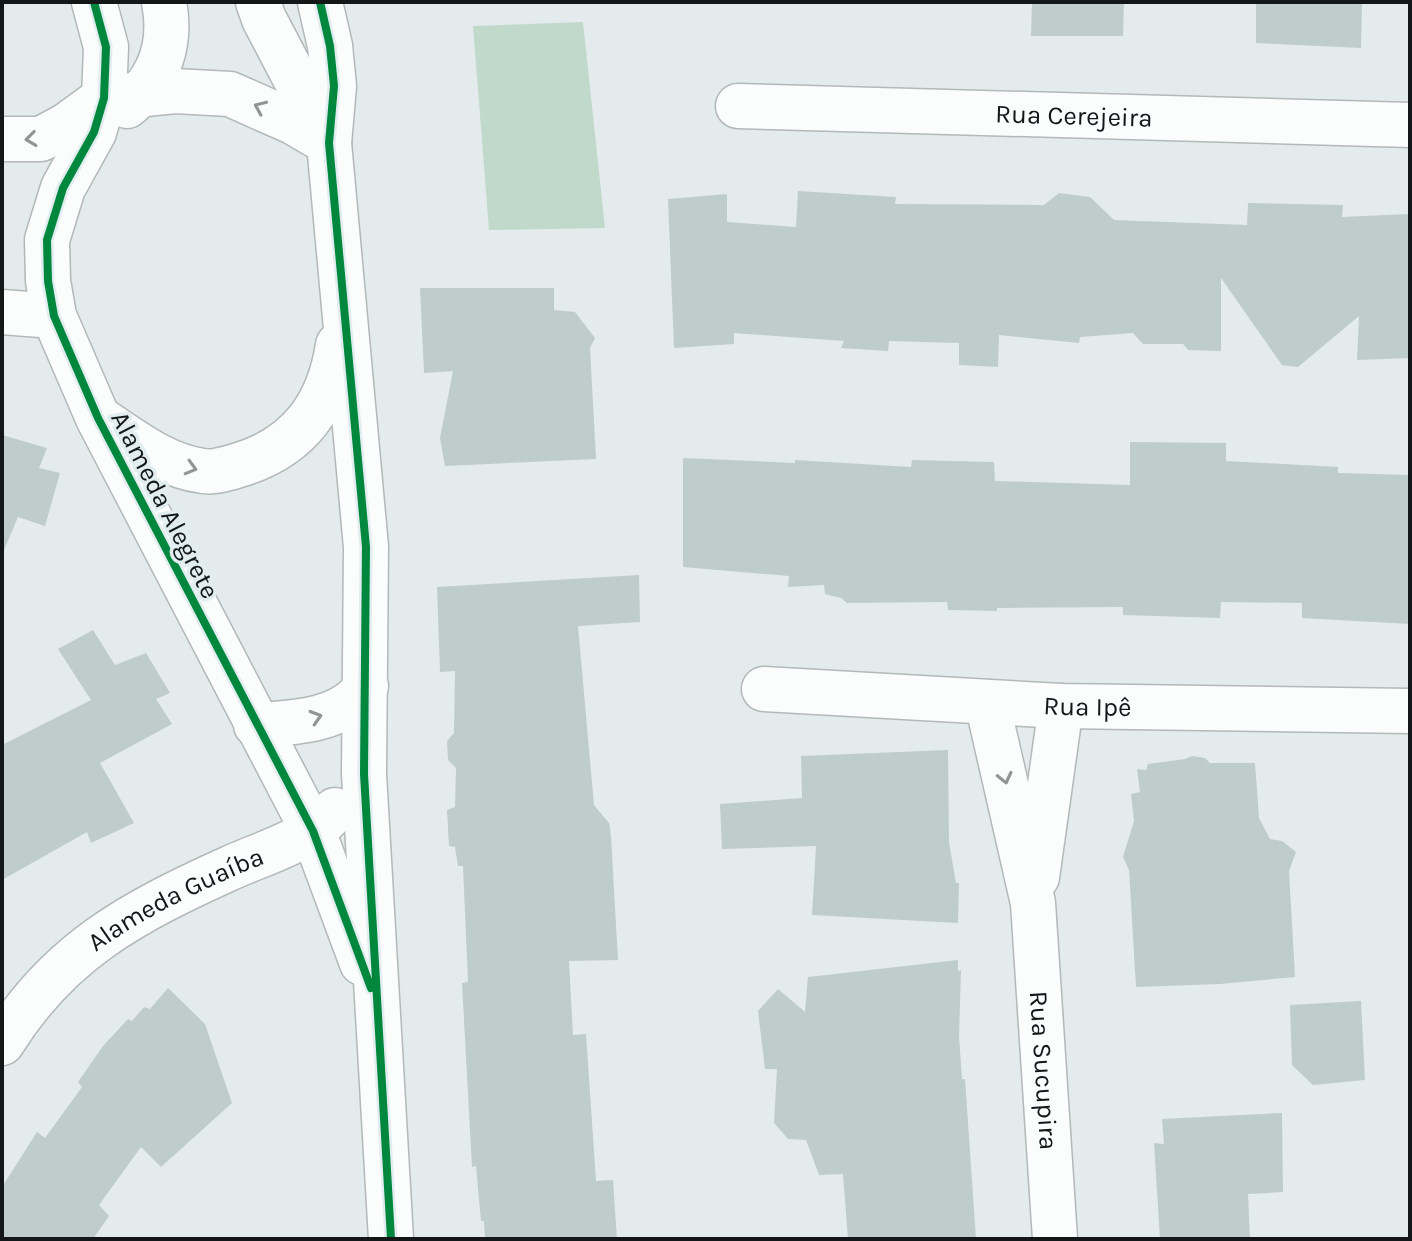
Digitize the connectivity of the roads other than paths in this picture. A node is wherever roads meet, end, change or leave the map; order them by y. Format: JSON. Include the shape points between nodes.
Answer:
{"nodes":[{"id":1,"x":94,"y":2,"type":"edge"},
{"id":2,"x":164,"y":2,"type":"edge"},
{"id":3,"x":258,"y":2,"type":"edge"},
{"id":4,"x":320,"y":2,"type":"edge"},
{"id":5,"x":738,"y":106,"type":"dead end"},
{"id":6,"x":113,"y":108,"type":"junction"},
{"id":7,"x":1410,"y":125,"type":"edge"},
{"id":8,"x":2,"y":139,"type":"edge"},
{"id":9,"x":329,"y":143,"type":"junction"},
{"id":10,"x":2,"y":312,"type":"edge"},
{"id":11,"x":343,"y":312,"type":"junction"},
{"id":12,"x":54,"y":316,"type":"junction"},
{"id":13,"x":98,"y":418,"type":"junction"},
{"id":14,"x":366,"y":686,"type":"junction"},
{"id":15,"x":764,"y":689,"type":"dead end"},
{"id":16,"x":987,"y":702,"type":"junction"},
{"id":17,"x":1061,"y":706,"type":"junction"},
{"id":18,"x":1410,"y":711,"type":"edge"},
{"id":19,"x":256,"y":725,"type":"junction"},
{"id":20,"x":364,"y":774,"type":"junction"},
{"id":21,"x":313,"y":831,"type":"junction"},
{"id":22,"x":1033,"y":903,"type":"junction"},
{"id":23,"x":378,"y":1008,"type":"junction"},
{"id":24,"x":2,"y":1043,"type":"edge"},
{"id":25,"x":391,"y":1239,"type":"edge"},
{"id":26,"x":1055,"y":1239,"type":"edge"}],
"edges":[{"from":1,"to":6,"type":"street","name":"Alameda Alegrete"},
{"from":2,"to":6,"type":"street","via":[[167,39],[162,62]]},
{"from":3,"to":9,"type":"street"},
{"from":4,"to":9,"type":"street","name":"Alameda Alegrete","via":[[334,86]]},
{"from":5,"to":7,"type":"street","name":"Rua Cerejeira"},
{"from":6,"to":8,"type":"street","one_way":true,"via":[[41,139]]},
{"from":9,"to":6,"type":"street","one_way":true,"via":[[230,94],[175,91]]},
{"from":6,"to":12,"type":"street","name":"Alameda Alegrete","via":[[63,188],[47,240]]},
{"from":9,"to":11,"type":"street","name":"Alameda Alegrete"},
{"from":10,"to":12,"type":"street"},
{"from":13,"to":11,"type":"street","name":"Alameda Alegrete","one_way":true,"via":[[165,460],[205,472],[255,461],[296,434],[317,410],[336,360]]},
{"from":11,"to":14,"type":"street","name":"Alameda Alegrete","via":[[366,547]]},
{"from":12,"to":13,"type":"street","name":"Alameda Alegrete"},
{"from":13,"to":19,"type":"street","name":"Alameda Alegrete"},
{"from":19,"to":14,"type":"street","one_way":true,"via":[[331,712],[360,696]]},
{"from":14,"to":20,"type":"street","name":"Alameda Alegrete"},
{"from":15,"to":16,"type":"street","name":"Rua Ipê"},
{"from":16,"to":17,"type":"street","name":"Rua Ipê"},
{"from":16,"to":22,"type":"street","name":"Rua Sucupira","one_way":true},
{"from":17,"to":18,"type":"street","name":"Rua Ipê"},
{"from":17,"to":22,"type":"street","name":"Rua Sucupira"},
{"from":19,"to":21,"type":"street","name":"Alameda Alegrete"},
{"from":20,"to":21,"type":"street","name":"Alameda Guaíba"},
{"from":20,"to":23,"type":"street","name":"Alameda Alegrete"},
{"from":21,"to":23,"type":"street","name":"Alameda Alegrete"},
{"from":21,"to":24,"type":"street","name":"Alameda Guaíba","via":[[114,928],[53,975]]},
{"from":22,"to":26,"type":"street","name":"Rua Sucupira"},
{"from":23,"to":25,"type":"street","name":"Alameda Alegrete"}]}
